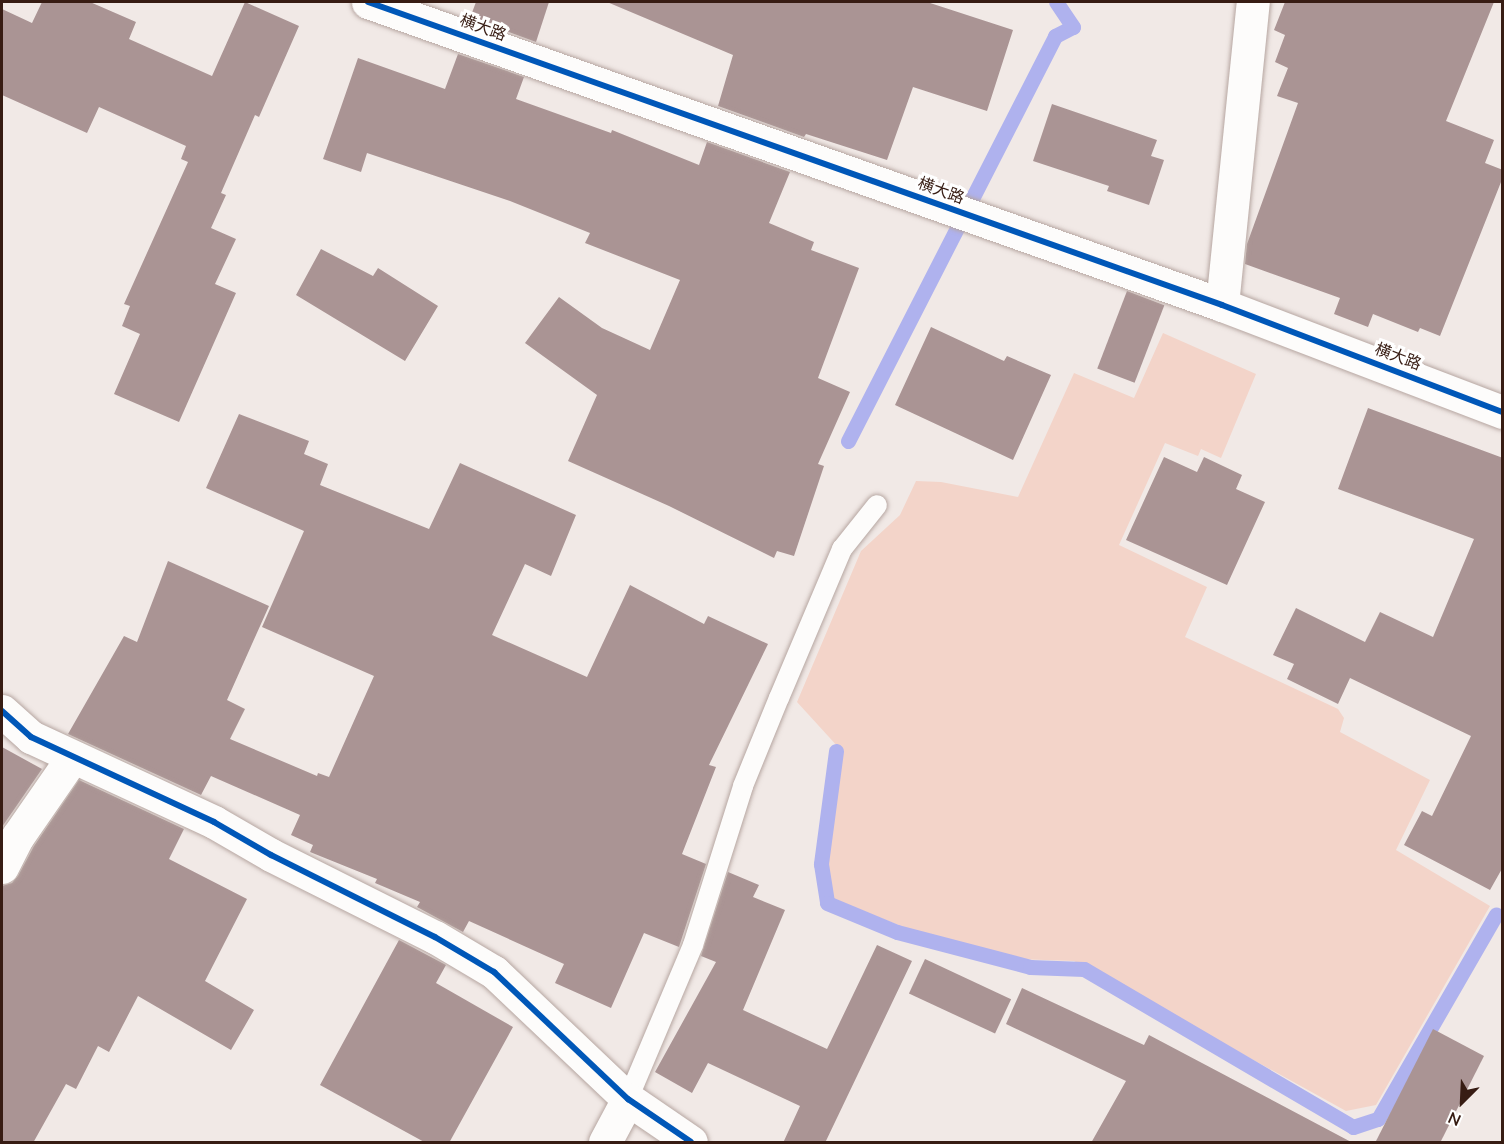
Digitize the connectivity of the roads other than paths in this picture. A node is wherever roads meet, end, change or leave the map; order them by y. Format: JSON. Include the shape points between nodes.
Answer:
{"nodes":[{"id":1,"x":368,"y":2,"type":"edge"},
{"id":2,"x":1253,"y":2,"type":"edge"},
{"id":3,"x":1222,"y":305,"type":"junction"},
{"id":4,"x":1503,"y":412,"type":"edge"},
{"id":5,"x":877,"y":505,"type":"dead end"},
{"id":6,"x":2,"y":711,"type":"edge"},
{"id":7,"x":72,"y":758,"type":"junction"},
{"id":8,"x":2,"y":867,"type":"edge"},
{"id":9,"x":628,"y":1099,"type":"junction"},
{"id":10,"x":605,"y":1143,"type":"edge"},
{"id":11,"x":691,"y":1143,"type":"edge"}],
"edges":[{"from":1,"to":3,"type":"street","name":"横大路"},
{"from":2,"to":3,"type":"street"},
{"from":3,"to":4,"type":"street","name":"横大路"},
{"from":5,"to":9,"type":"lane","via":[[842,549],[779,698],[743,786],[693,945]]},
{"from":6,"to":7,"type":"street","via":[[31,737]]},
{"from":7,"to":8,"type":"street","via":[[18,836]]},
{"from":7,"to":9,"type":"street","via":[[214,822],[494,972]]},
{"from":9,"to":10,"type":"street"},
{"from":9,"to":11,"type":"street"}]}
